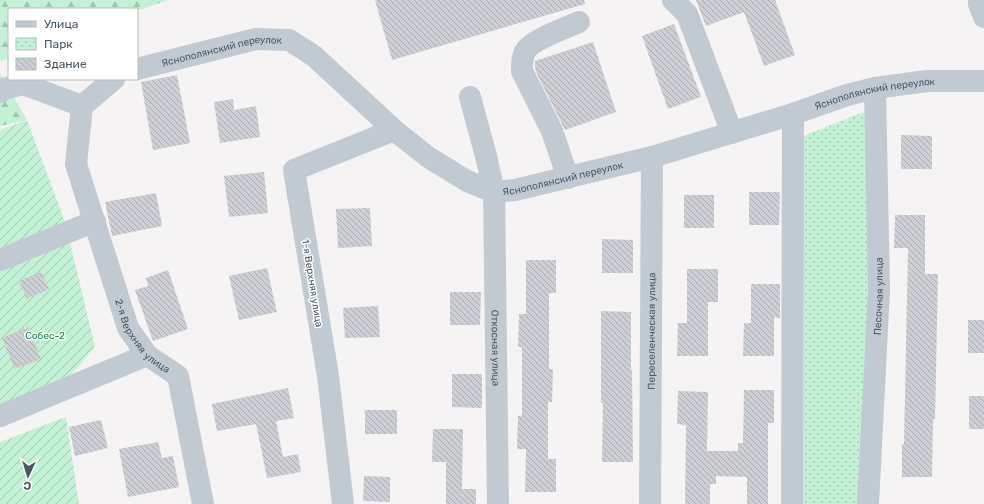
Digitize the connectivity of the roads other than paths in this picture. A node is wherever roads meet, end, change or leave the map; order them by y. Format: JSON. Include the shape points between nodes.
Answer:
{"nodes":[{"id":1,"x":673,"y":0,"type":"edge"},
{"id":2,"x":979,"y":0,"type":"edge"},
{"id":3,"x":984,"y":17,"type":"edge"},
{"id":4,"x":579,"y":22,"type":"dead end"},
{"id":5,"x":138,"y":69,"type":"edge"},
{"id":6,"x":113,"y":80,"type":"edge"},
{"id":7,"x":984,"y":80,"type":"edge"},
{"id":8,"x":875,"y":88,"type":"junction"},
{"id":9,"x":0,"y":92,"type":"edge"},
{"id":10,"x":470,"y":97,"type":"dead end"},
{"id":11,"x":82,"y":106,"type":"junction"},
{"id":12,"x":793,"y":114,"type":"junction"},
{"id":13,"x":394,"y":130,"type":"junction"},
{"id":14,"x":732,"y":133,"type":"junction"},
{"id":15,"x":652,"y":157,"type":"junction"},
{"id":16,"x":568,"y":178,"type":"junction"},
{"id":17,"x":494,"y":192,"type":"junction"},
{"id":18,"x":94,"y":221,"type":"junction"},
{"id":19,"x":0,"y":260,"type":"edge"},
{"id":20,"x":147,"y":355,"type":"junction"},
{"id":21,"x":0,"y":416,"type":"edge"},
{"id":22,"x":203,"y":504,"type":"edge"},
{"id":23,"x":343,"y":504,"type":"edge"},
{"id":24,"x":498,"y":504,"type":"edge"},
{"id":25,"x":650,"y":504,"type":"edge"},
{"id":26,"x":792,"y":504,"type":"edge"},
{"id":27,"x":868,"y":504,"type":"edge"}],
"edges":[{"from":1,"to":14,"type":"street","via":[[687,14]]},
{"from":2,"to":3,"type":"street"},
{"from":4,"to":16,"type":"street","via":[[535,42],[526,50],[522,62],[522,71],[552,131]]},
{"from":5,"to":13,"type":"street","name":"Яснополянский переулок","via":[[256,39],[289,40],[314,56]]},
{"from":6,"to":11,"type":"street"},
{"from":7,"to":8,"type":"street","name":"Яснополянский переулок","via":[[927,81]]},
{"from":8,"to":12,"type":"street","name":"Яснополянский переулок","via":[[847,94]]},
{"from":8,"to":27,"type":"street","name":"Песочная улица","via":[[879,290]]},
{"from":9,"to":11,"type":"street","via":[[24,84]]},
{"from":10,"to":17,"type":"street","name":"Откосная улица"},
{"from":11,"to":18,"type":"street","name":"2-я Верхняя улица","via":[[76,164]]},
{"from":12,"to":14,"type":"street","name":"Яснополянский переулок"},
{"from":12,"to":26,"type":"street"},
{"from":13,"to":17,"type":"street","name":"Яснополянский переулок","via":[[467,181]]},
{"from":13,"to":23,"type":"street","name":"1-я Верхняя улица","via":[[294,170],[328,376]]},
{"from":14,"to":15,"type":"street","name":"Яснополянский переулок"},
{"from":15,"to":16,"type":"street","name":"Яснополянский переулок"},
{"from":15,"to":25,"type":"street","name":"Переселенческая улица"},
{"from":16,"to":17,"type":"street","name":"Яснополянский переулок"},
{"from":17,"to":24,"type":"street","name":"Откосная улица"},
{"from":18,"to":19,"type":"street"},
{"from":18,"to":20,"type":"street","name":"2-я Верхняя улица","via":[[128,328]]},
{"from":20,"to":21,"type":"street"},
{"from":20,"to":22,"type":"street","name":"2-я Верхняя улица","via":[[178,376]]}]}
